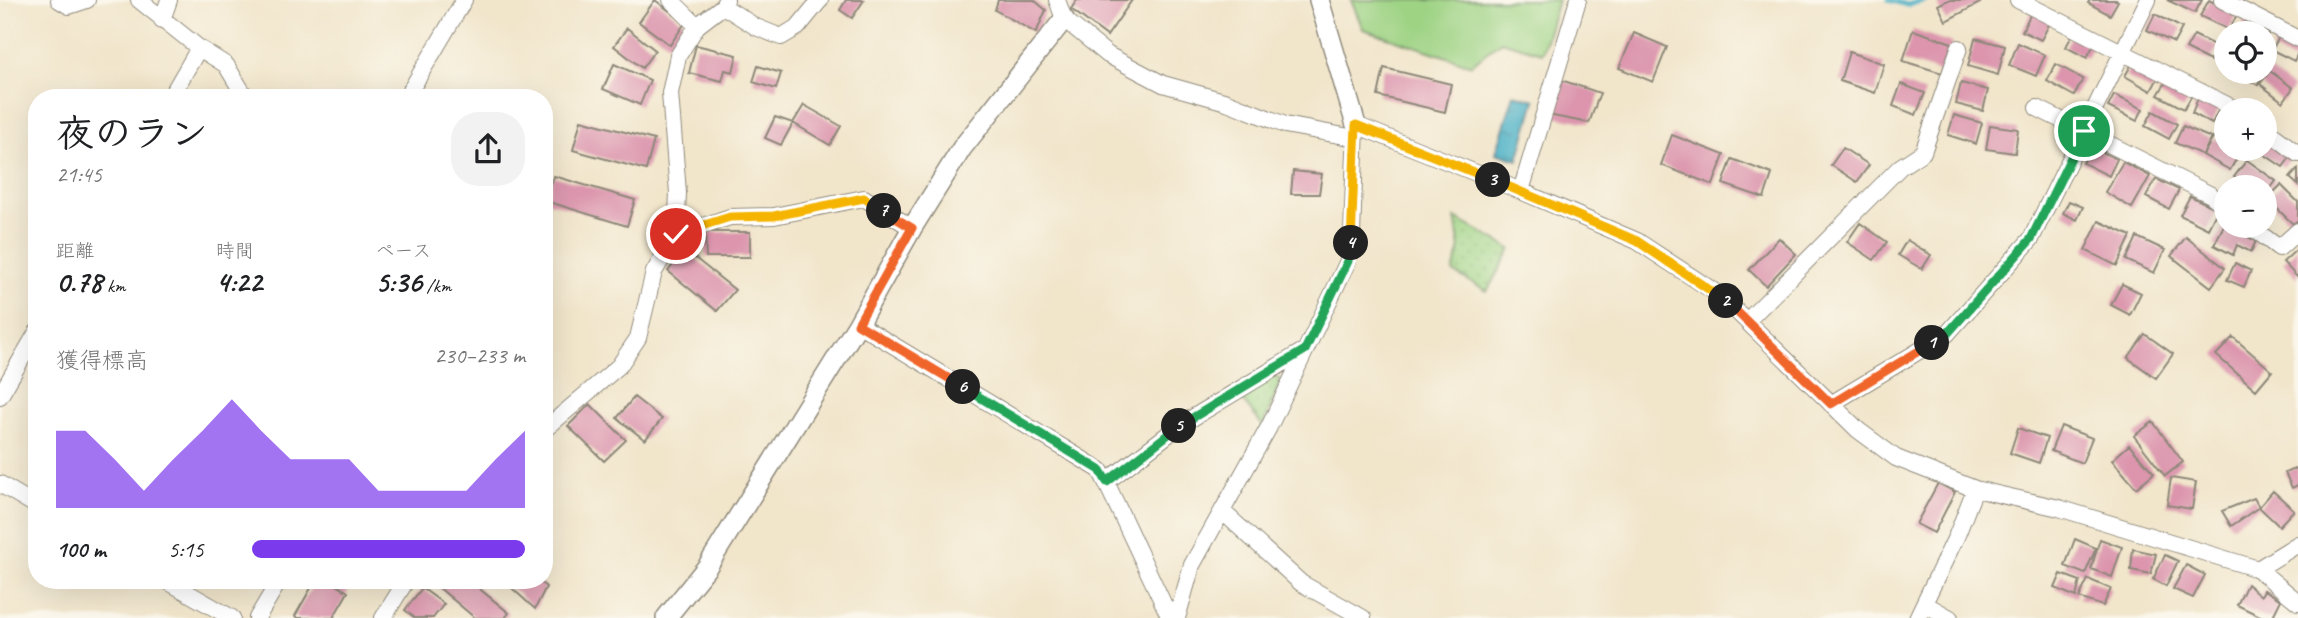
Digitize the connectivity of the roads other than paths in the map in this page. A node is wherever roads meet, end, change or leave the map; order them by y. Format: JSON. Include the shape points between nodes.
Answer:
{"nodes":[{"id":1,"x":59,"y":0,"type":"edge"},
{"id":2,"x":87,"y":0,"type":"edge"},
{"id":3,"x":139,"y":0,"type":"edge"},
{"id":4,"x":169,"y":0,"type":"edge"},
{"id":5,"x":464,"y":0,"type":"edge"},
{"id":6,"x":671,"y":0,"type":"edge"},
{"id":7,"x":820,"y":0,"type":"edge"},
{"id":8,"x":1057,"y":0,"type":"edge"},
{"id":9,"x":1318,"y":0,"type":"edge"},
{"id":10,"x":1578,"y":0,"type":"edge"},
{"id":11,"x":2018,"y":0,"type":"edge"},
{"id":12,"x":2148,"y":0,"type":"edge"},
{"id":13,"x":2222,"y":0,"type":"edge"},
{"id":14,"x":725,"y":3,"type":"edge"},
{"id":15,"x":1064,"y":19,"type":"junction"},
{"id":16,"x":162,"y":20,"type":"junction"},
{"id":17,"x":696,"y":26,"type":"junction"},
{"id":18,"x":2298,"y":39,"type":"edge"},
{"id":19,"x":199,"y":48,"type":"junction"},
{"id":20,"x":1959,"y":48,"type":"dead end"},
{"id":21,"x":2122,"y":52,"type":"junction"},
{"id":22,"x":175,"y":89,"type":"edge"},
{"id":23,"x":241,"y":89,"type":"edge"},
{"id":24,"x":411,"y":89,"type":"edge"},
{"id":25,"x":2214,"y":98,"type":"edge"},
{"id":26,"x":2037,"y":108,"type":"dead end"},
{"id":27,"x":2084,"y":131,"type":"junction"},
{"id":28,"x":1355,"y":132,"type":"junction"},
{"id":29,"x":2277,"y":138,"type":"edge"},
{"id":30,"x":2298,"y":154,"type":"edge"},
{"id":31,"x":1521,"y":191,"type":"junction"},
{"id":32,"x":2214,"y":197,"type":"edge"},
{"id":33,"x":912,"y":228,"type":"junction"},
{"id":34,"x":2298,"y":231,"type":"edge"},
{"id":35,"x":676,"y":234,"type":"junction"},
{"id":36,"x":2266,"y":238,"type":"edge"},
{"id":37,"x":1747,"y":321,"type":"junction"},
{"id":38,"x":858,"y":324,"type":"junction"},
{"id":39,"x":28,"y":348,"type":"edge"},
{"id":40,"x":1305,"y":350,"type":"junction"},
{"id":41,"x":0,"y":396,"type":"edge"},
{"id":42,"x":1831,"y":404,"type":"junction"},
{"id":43,"x":553,"y":422,"type":"edge"},
{"id":44,"x":1107,"y":482,"type":"junction"},
{"id":45,"x":0,"y":484,"type":"edge"},
{"id":46,"x":1975,"y":489,"type":"junction"},
{"id":47,"x":28,"y":501,"type":"edge"},
{"id":48,"x":1222,"y":511,"type":"junction"},
{"id":49,"x":2298,"y":544,"type":"edge"},
{"id":50,"x":2258,"y":569,"type":"junction"},
{"id":51,"x":181,"y":589,"type":"edge"},
{"id":52,"x":274,"y":589,"type":"edge"},
{"id":53,"x":401,"y":589,"type":"edge"},
{"id":54,"x":2298,"y":602,"type":"edge"},
{"id":55,"x":1920,"y":611,"type":"edge"},
{"id":56,"x":232,"y":618,"type":"edge"},
{"id":57,"x":257,"y":618,"type":"edge"},
{"id":58,"x":383,"y":618,"type":"edge"},
{"id":59,"x":666,"y":618,"type":"edge"},
{"id":60,"x":1170,"y":618,"type":"edge"},
{"id":61,"x":1177,"y":618,"type":"edge"},
{"id":62,"x":1363,"y":618,"type":"edge"},
{"id":63,"x":1950,"y":618,"type":"edge"}],
"edges":[{"from":1,"to":2,"type":"street","via":[[69,6]]},
{"from":3,"to":16,"type":"street"},
{"from":4,"to":16,"type":"street"},
{"from":5,"to":24,"type":"street"},
{"from":6,"to":17,"type":"street"},
{"from":7,"to":14,"type":"street","via":[[798,27],[781,37],[756,27]]},
{"from":8,"to":15,"type":"street"},
{"from":9,"to":28,"type":"street"},
{"from":10,"to":31,"type":"street"},
{"from":11,"to":21,"type":"street"},
{"from":12,"to":21,"type":"street"},
{"from":13,"to":18,"type":"street"},
{"from":14,"to":17,"type":"street"},
{"from":15,"to":28,"type":"street","via":[[1108,55],[1163,84],[1285,125]]},
{"from":15,"to":33,"type":"street","via":[[962,148]]},
{"from":16,"to":19,"type":"street"},
{"from":17,"to":35,"type":"street","via":[[678,56],[670,93],[678,193]]},
{"from":19,"to":22,"type":"street"},
{"from":19,"to":23,"type":"street","via":[[226,65]]},
{"from":20,"to":37,"type":"street","via":[[1923,152],[1900,167]]},
{"from":21,"to":25,"type":"street"},
{"from":21,"to":27,"type":"street"},
{"from":26,"to":27,"type":"street"},
{"from":27,"to":32,"type":"street"},
{"from":27,"to":42,"type":"street","via":[[2031,239],[1947,334]]},
{"from":28,"to":31,"type":"street"},
{"from":28,"to":40,"type":"street","via":[[1348,261]]},
{"from":29,"to":30,"type":"street"},
{"from":31,"to":37,"type":"street","via":[[1637,241],[1721,296]]},
{"from":33,"to":35,"type":"street","via":[[864,198],[774,216],[730,217]]},
{"from":33,"to":38,"type":"street"},
{"from":34,"to":36,"type":"street","via":[[2279,248]]},
{"from":35,"to":43,"type":"street","via":[[654,272],[632,348],[619,366]]},
{"from":37,"to":42,"type":"street"},
{"from":38,"to":44,"type":"street","via":[[1100,470]]},
{"from":38,"to":59,"type":"street","via":[[707,566]]},
{"from":39,"to":41,"type":"street"},
{"from":40,"to":44,"type":"street","via":[[1179,426]]},
{"from":40,"to":48,"type":"street"},
{"from":42,"to":46,"type":"street","via":[[1896,458]]},
{"from":44,"to":60,"type":"street"},
{"from":45,"to":47,"type":"street"},
{"from":46,"to":50,"type":"street","via":[[2059,508]]},
{"from":46,"to":55,"type":"street"},
{"from":48,"to":61,"type":"street","via":[[1192,565]]},
{"from":48,"to":62,"type":"street","via":[[1301,583]]},
{"from":49,"to":50,"type":"street"},
{"from":50,"to":54,"type":"street"},
{"from":51,"to":56,"type":"street"},
{"from":52,"to":57,"type":"street"},
{"from":53,"to":58,"type":"street"},
{"from":55,"to":63,"type":"street"}]}
